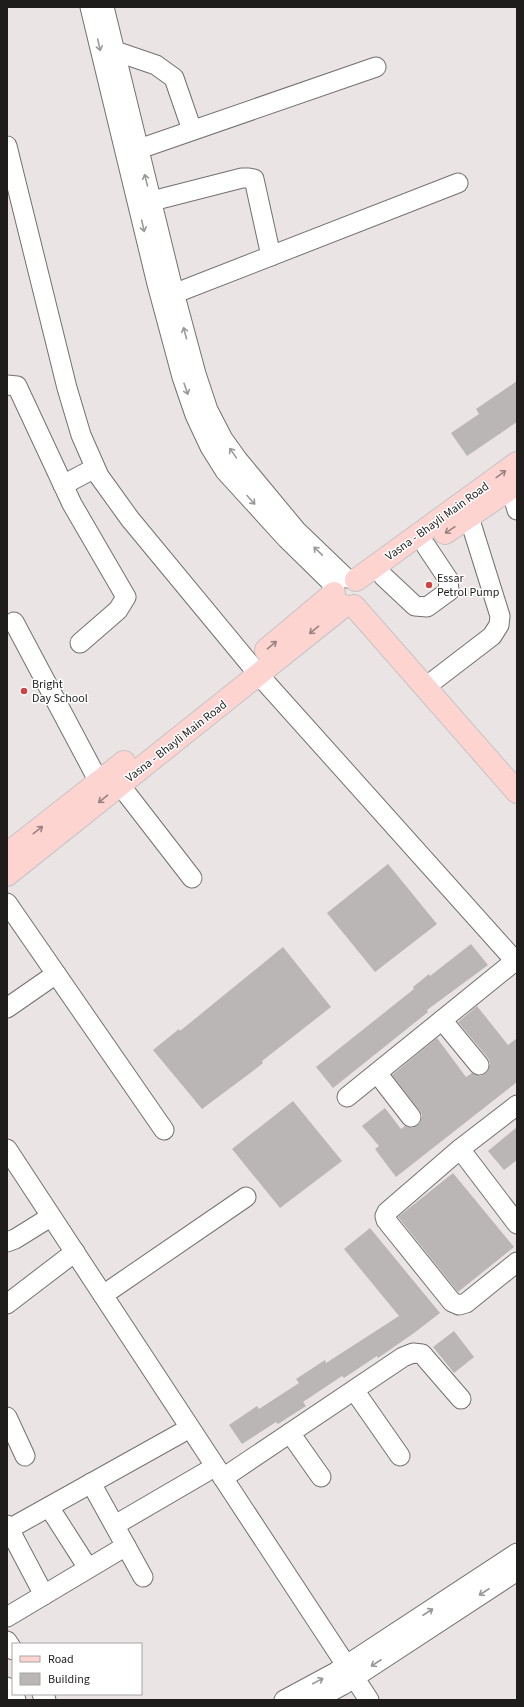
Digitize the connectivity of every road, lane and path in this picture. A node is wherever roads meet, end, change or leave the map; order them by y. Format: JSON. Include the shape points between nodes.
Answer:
{"nodes":[{"id":1,"x":90,"y":7,"type":"edge"},
{"id":2,"x":104,"y":7,"type":"edge"},
{"id":3,"x":115,"y":52,"type":"junction"},
{"id":4,"x":376,"y":67,"type":"dead end"},
{"id":5,"x":192,"y":130,"type":"junction"},
{"id":6,"x":7,"y":146,"type":"edge"},
{"id":7,"x":139,"y":149,"type":"junction"},
{"id":8,"x":458,"y":183,"type":"dead end"},
{"id":9,"x":152,"y":201,"type":"junction"},
{"id":10,"x":271,"y":256,"type":"junction"},
{"id":11,"x":167,"y":296,"type":"junction"},
{"id":12,"x":7,"y":385,"type":"edge"},
{"id":13,"x":517,"y":463,"type":"edge"},
{"id":14,"x":96,"y":468,"type":"junction"},
{"id":15,"x":62,"y":485,"type":"junction"},
{"id":16,"x":514,"y":486,"type":"edge"},
{"id":17,"x":517,"y":510,"type":"edge"},
{"id":18,"x":469,"y":517,"type":"junction"},
{"id":19,"x":426,"y":546,"type":"junction"},
{"id":20,"x":383,"y":576,"type":"junction"},
{"id":21,"x":349,"y":592,"type":"junction"},
{"id":22,"x":14,"y":622,"type":"dead end"},
{"id":23,"x":80,"y":643,"type":"dead end"},
{"id":24,"x":254,"y":669,"type":"junction"},
{"id":25,"x":432,"y":682,"type":"junction"},
{"id":26,"x":517,"y":776,"type":"edge"},
{"id":27,"x":110,"y":783,"type":"junction"},
{"id":28,"x":517,"y":792,"type":"edge"},
{"id":29,"x":7,"y":854,"type":"edge"},
{"id":30,"x":7,"y":875,"type":"edge"},
{"id":31,"x":192,"y":878,"type":"dead end"},
{"id":32,"x":7,"y":903,"type":"edge"},
{"id":33,"x":516,"y":962,"type":"edge"},
{"id":34,"x":56,"y":974,"type":"junction"},
{"id":35,"x":7,"y":1008,"type":"edge"},
{"id":36,"x":442,"y":1020,"type":"junction"},
{"id":37,"x":479,"y":1065,"type":"dead end"},
{"id":38,"x":376,"y":1073,"type":"junction"},
{"id":39,"x":347,"y":1097,"type":"dead end"},
{"id":40,"x":517,"y":1105,"type":"edge"},
{"id":41,"x":411,"y":1117,"type":"dead end"},
{"id":42,"x":164,"y":1130,"type":"dead end"},
{"id":43,"x":7,"y":1149,"type":"edge"},
{"id":44,"x":460,"y":1149,"type":"junction"},
{"id":45,"x":7,"y":1166,"type":"edge"},
{"id":46,"x":246,"y":1197,"type":"dead end"},
{"id":47,"x":41,"y":1218,"type":"junction"},
{"id":48,"x":517,"y":1224,"type":"edge"},
{"id":49,"x":7,"y":1241,"type":"edge"},
{"id":50,"x":72,"y":1255,"type":"junction"},
{"id":51,"x":517,"y":1262,"type":"edge"},
{"id":52,"x":103,"y":1296,"type":"junction"},
{"id":53,"x":7,"y":1304,"type":"edge"},
{"id":54,"x":354,"y":1390,"type":"junction"},
{"id":55,"x":461,"y":1399,"type":"dead end"},
{"id":56,"x":7,"y":1417,"type":"edge"},
{"id":57,"x":181,"y":1433,"type":"junction"},
{"id":58,"x":290,"y":1433,"type":"junction"},
{"id":59,"x":25,"y":1456,"type":"dead end"},
{"id":60,"x":400,"y":1456,"type":"dead end"},
{"id":61,"x":215,"y":1475,"type":"junction"},
{"id":62,"x":320,"y":1477,"type":"dead end"},
{"id":63,"x":92,"y":1483,"type":"junction"},
{"id":64,"x":49,"y":1507,"type":"junction"},
{"id":65,"x":114,"y":1525,"type":"junction"},
{"id":66,"x":10,"y":1537,"type":"edge"},
{"id":67,"x":126,"y":1546,"type":"junction"},
{"id":68,"x":517,"y":1553,"type":"edge"},
{"id":69,"x":88,"y":1568,"type":"junction"},
{"id":70,"x":143,"y":1577,"type":"dead end"},
{"id":71,"x":515,"y":1577,"type":"edge"},
{"id":72,"x":44,"y":1595,"type":"junction"},
{"id":73,"x":7,"y":1617,"type":"edge"},
{"id":74,"x":346,"y":1680,"type":"edge"},
{"id":75,"x":284,"y":1700,"type":"edge"},
{"id":76,"x":315,"y":1700,"type":"edge"},
{"id":77,"x":369,"y":1700,"type":"edge"}],
"edges":[{"from":1,"to":11,"type":"street","one_way":true},
{"from":2,"to":3,"type":"street"},
{"from":3,"to":5,"type":"street","via":[[156,65],[174,78]]},
{"from":3,"to":7,"type":"street"},
{"from":4,"to":5,"type":"street"},
{"from":5,"to":7,"type":"street"},
{"from":6,"to":14,"type":"street","via":[[67,388],[81,435]]},
{"from":9,"to":7,"type":"street","one_way":true},
{"from":8,"to":10,"type":"street"},
{"from":9,"to":10,"type":"street","via":[[242,178],[254,179]]},
{"from":9,"to":11,"type":"street"},
{"from":10,"to":11,"type":"street"},
{"from":11,"to":21,"type":"street","via":[[182,376],[195,415],[210,447],[225,471],[287,539]]},
{"from":12,"to":15,"type":"street","via":[[17,386]]},
{"from":21,"to":13,"type":"main road","name":"Vasna - Bhayli Main Road","one_way":true},
{"from":14,"to":15,"type":"street"},
{"from":14,"to":24,"type":"street","via":[[130,519]]},
{"from":15,"to":23,"type":"street","via":[[126,597],[118,610]]},
{"from":16,"to":17,"type":"street"},
{"from":16,"to":18,"type":"main road","name":"Vasna - Bhayli Main Road"},
{"from":18,"to":19,"type":"main road","name":"Vasna - Bhayli Main Road","one_way":true},
{"from":18,"to":25,"type":"street","via":[[500,616],[499,625],[492,636]]},
{"from":19,"to":20,"type":"main road","name":"Vasna - Bhayli Main Road"},
{"from":19,"to":20,"type":"street","via":[[448,579],[449,591],[427,607],[415,606]]},
{"from":20,"to":21,"type":"main road","name":"Vasna - Bhayli Main Road"},
{"from":21,"to":24,"type":"main road","name":"Vasna - Bhayli Main Road"},
{"from":21,"to":25,"type":"main road"},
{"from":21,"to":28,"type":"main road"},
{"from":22,"to":27,"type":"street"},
{"from":24,"to":27,"type":"main road","name":"Vasna - Bhayli Main Road"},
{"from":24,"to":33,"type":"street"},
{"from":25,"to":26,"type":"main road"},
{"from":29,"to":27,"type":"main road","name":"Vasna - Bhayli Main Road","one_way":true},
{"from":27,"to":30,"type":"main road","name":"Vasna - Bhayli Main Road","one_way":true},
{"from":27,"to":31,"type":"street"},
{"from":32,"to":34,"type":"street"},
{"from":33,"to":36,"type":"street"},
{"from":34,"to":35,"type":"street"},
{"from":34,"to":42,"type":"street"},
{"from":36,"to":37,"type":"street"},
{"from":36,"to":38,"type":"street"},
{"from":38,"to":39,"type":"street"},
{"from":38,"to":41,"type":"street"},
{"from":40,"to":44,"type":"street"},
{"from":43,"to":50,"type":"street"},
{"from":44,"to":48,"type":"street"},
{"from":44,"to":51,"type":"street","via":[[387,1212],[384,1216],[386,1220],[452,1302],[459,1305]]},
{"from":45,"to":47,"type":"street"},
{"from":46,"to":52,"type":"street"},
{"from":47,"to":49,"type":"street","via":[[15,1239]]},
{"from":47,"to":50,"type":"street"},
{"from":50,"to":52,"type":"street"},
{"from":50,"to":53,"type":"street"},
{"from":50,"to":57,"type":"street"},
{"from":52,"to":61,"type":"street"},
{"from":54,"to":55,"type":"street","via":[[413,1353],[422,1354]]},
{"from":54,"to":58,"type":"street"},
{"from":54,"to":60,"type":"street"},
{"from":56,"to":59,"type":"street"},
{"from":57,"to":61,"type":"street"},
{"from":57,"to":63,"type":"street"},
{"from":58,"to":61,"type":"street"},
{"from":58,"to":62,"type":"street"},
{"from":61,"to":65,"type":"street"},
{"from":61,"to":74,"type":"street"},
{"from":63,"to":64,"type":"street"},
{"from":63,"to":65,"type":"street"},
{"from":64,"to":66,"type":"street"},
{"from":64,"to":69,"type":"street"},
{"from":65,"to":67,"type":"street"},
{"from":66,"to":72,"type":"street"},
{"from":67,"to":69,"type":"street"},
{"from":67,"to":70,"type":"street"},
{"from":74,"to":68,"type":"street","one_way":true},
{"from":69,"to":72,"type":"street"},
{"from":71,"to":74,"type":"street","one_way":true},
{"from":72,"to":73,"type":"street"},
{"from":75,"to":74,"type":"street","one_way":true},
{"from":74,"to":76,"type":"street"},
{"from":74,"to":77,"type":"street"}]}
